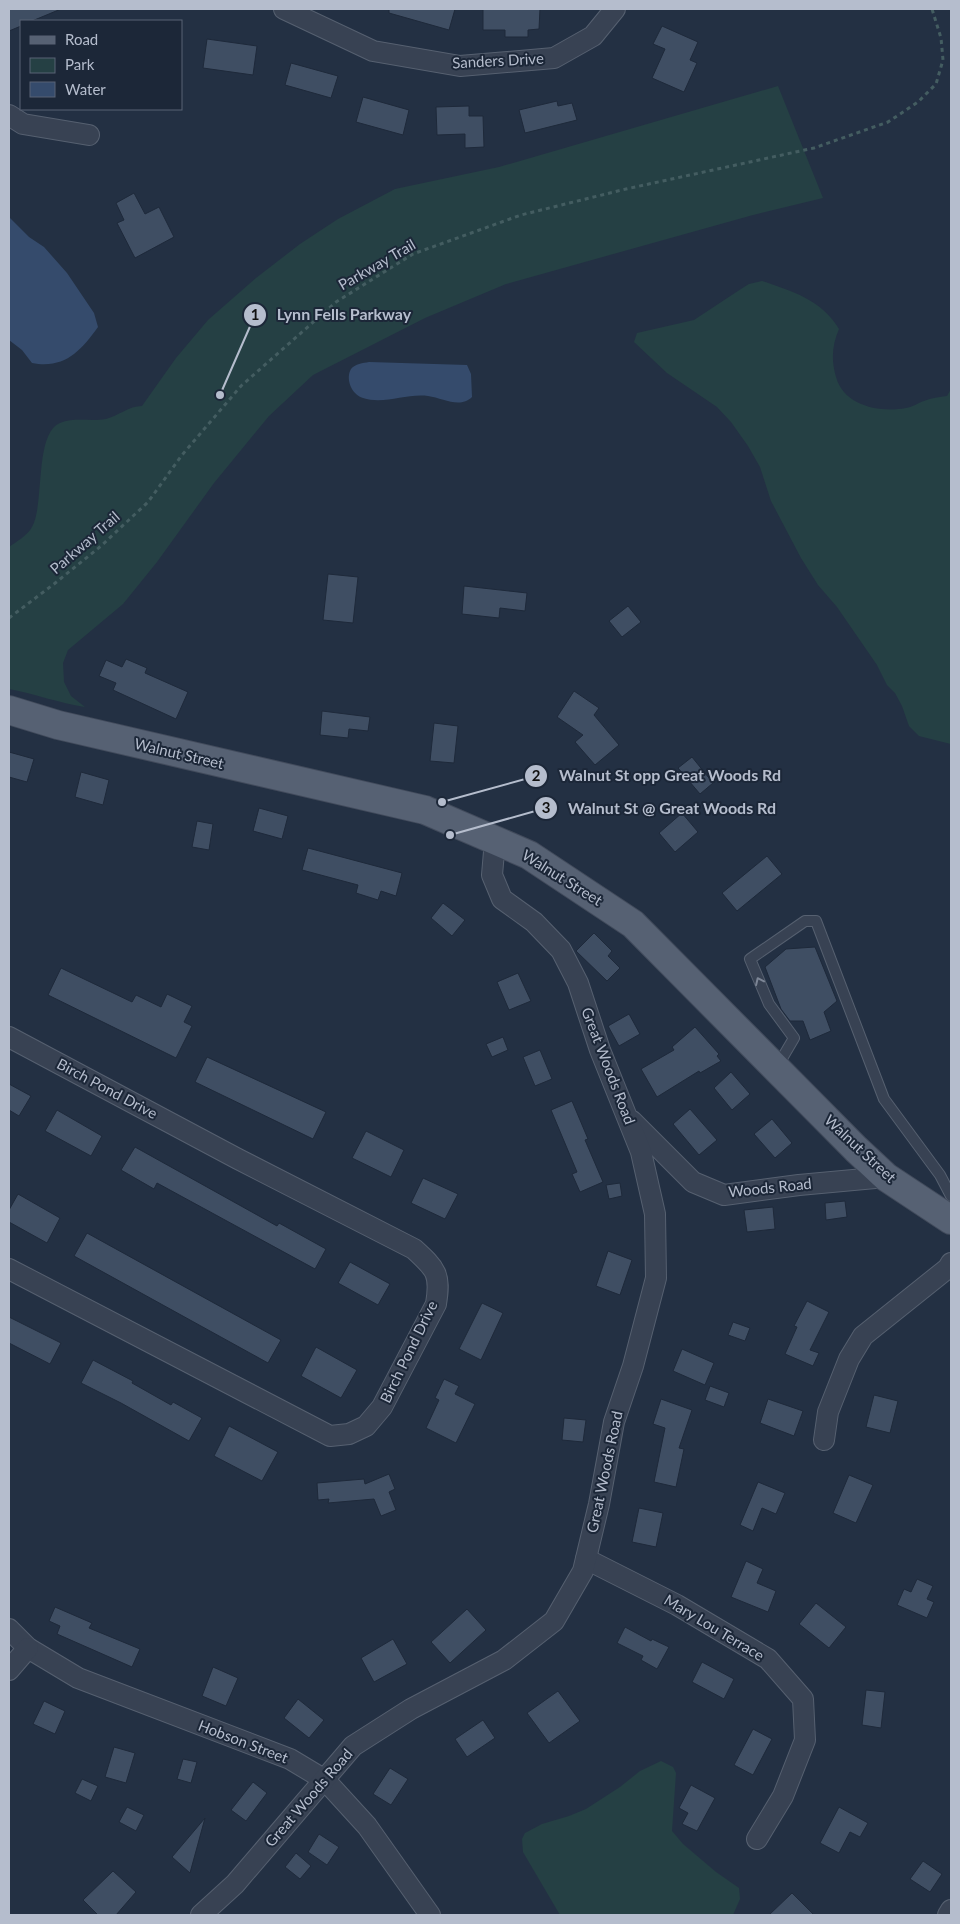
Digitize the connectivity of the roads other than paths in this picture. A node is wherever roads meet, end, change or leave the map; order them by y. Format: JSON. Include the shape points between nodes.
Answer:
{"nodes":[{"id":1,"x":284,"y":9,"type":"edge"},
{"id":2,"x":615,"y":9,"type":"edge"},
{"id":3,"x":9,"y":115,"type":"edge"},
{"id":4,"x":89,"y":136,"type":"dead end"},
{"id":5,"x":9,"y":710,"type":"edge"},
{"id":6,"x":495,"y":840,"type":"junction"},
{"id":7,"x":9,"y":1037,"type":"edge"},
{"id":8,"x":776,"y":1068,"type":"junction"},
{"id":9,"x":626,"y":1114,"type":"junction"},
{"id":10,"x":886,"y":1177,"type":"junction"},
{"id":11,"x":951,"y":1196,"type":"edge"},
{"id":12,"x":951,"y":1220,"type":"edge"},
{"id":13,"x":951,"y":1263,"type":"edge"},
{"id":14,"x":9,"y":1269,"type":"edge"},
{"id":15,"x":824,"y":1440,"type":"dead end"},
{"id":16,"x":586,"y":1559,"type":"junction"},
{"id":17,"x":9,"y":1629,"type":"edge"},
{"id":18,"x":28,"y":1648,"type":"junction"},
{"id":19,"x":9,"y":1670,"type":"edge"},
{"id":20,"x":325,"y":1780,"type":"junction"},
{"id":21,"x":757,"y":1838,"type":"dead end"},
{"id":22,"x":951,"y":1910,"type":"edge"},
{"id":23,"x":201,"y":1915,"type":"edge"},
{"id":24,"x":430,"y":1915,"type":"edge"},
{"id":25,"x":948,"y":1915,"type":"edge"}],
"edges":[{"from":1,"to":2,"type":"street","name":"Sanders Drive","via":[[373,51],[460,66],[554,58],[593,36]]},
{"from":3,"to":4,"type":"street","via":[[23,124]]},
{"from":5,"to":6,"type":"main road","name":"Walnut Street","via":[[77,729],[425,810]]},
{"from":6,"to":8,"type":"main road","name":"Walnut Street","via":[[529,855],[633,924]]},
{"from":6,"to":9,"type":"street","name":"Great Woods Road","via":[[492,875],[502,899],[534,922],[561,950],[578,983]]},
{"from":7,"to":14,"type":"street","name":"Birch Pond Drive","via":[[414,1249],[433,1265],[439,1286],[436,1304],[382,1408],[366,1426],[349,1434],[330,1436]]},
{"from":8,"to":10,"type":"main road","name":"Walnut Street"},
{"from":8,"to":11,"type":"lane","one_way":true,"via":[[794,1038],[769,1004],[750,959],[805,921],[816,921],[884,1100],[940,1174]]},
{"from":9,"to":10,"type":"street","name":"Woods Road","via":[[693,1182],[724,1195]]},
{"from":9,"to":16,"type":"street","name":"Great Woods Road","via":[[641,1152],[655,1214],[656,1278],[614,1422]]},
{"from":10,"to":12,"type":"main road","name":"Walnut Street"},
{"from":13,"to":15,"type":"street","via":[[863,1336],[848,1359],[828,1412]]},
{"from":16,"to":20,"type":"street","name":"Great Woods Road","via":[[583,1571],[554,1621],[504,1660],[411,1709],[353,1746]]},
{"from":16,"to":21,"type":"street","name":"Mary Lou Terrace","via":[[676,1605],[768,1659],[803,1699],[805,1740],[783,1796]]},
{"from":17,"to":18,"type":"street","name":"Hobson Street"},
{"from":18,"to":19,"type":"street"},
{"from":18,"to":20,"type":"street","name":"Hobson Street","via":[[78,1678],[290,1759]]},
{"from":20,"to":23,"type":"street","name":"Great Woods Road","via":[[235,1884]]},
{"from":20,"to":24,"type":"street","name":"Hobson Street","via":[[367,1826]]},
{"from":22,"to":25,"type":"street"}]}
